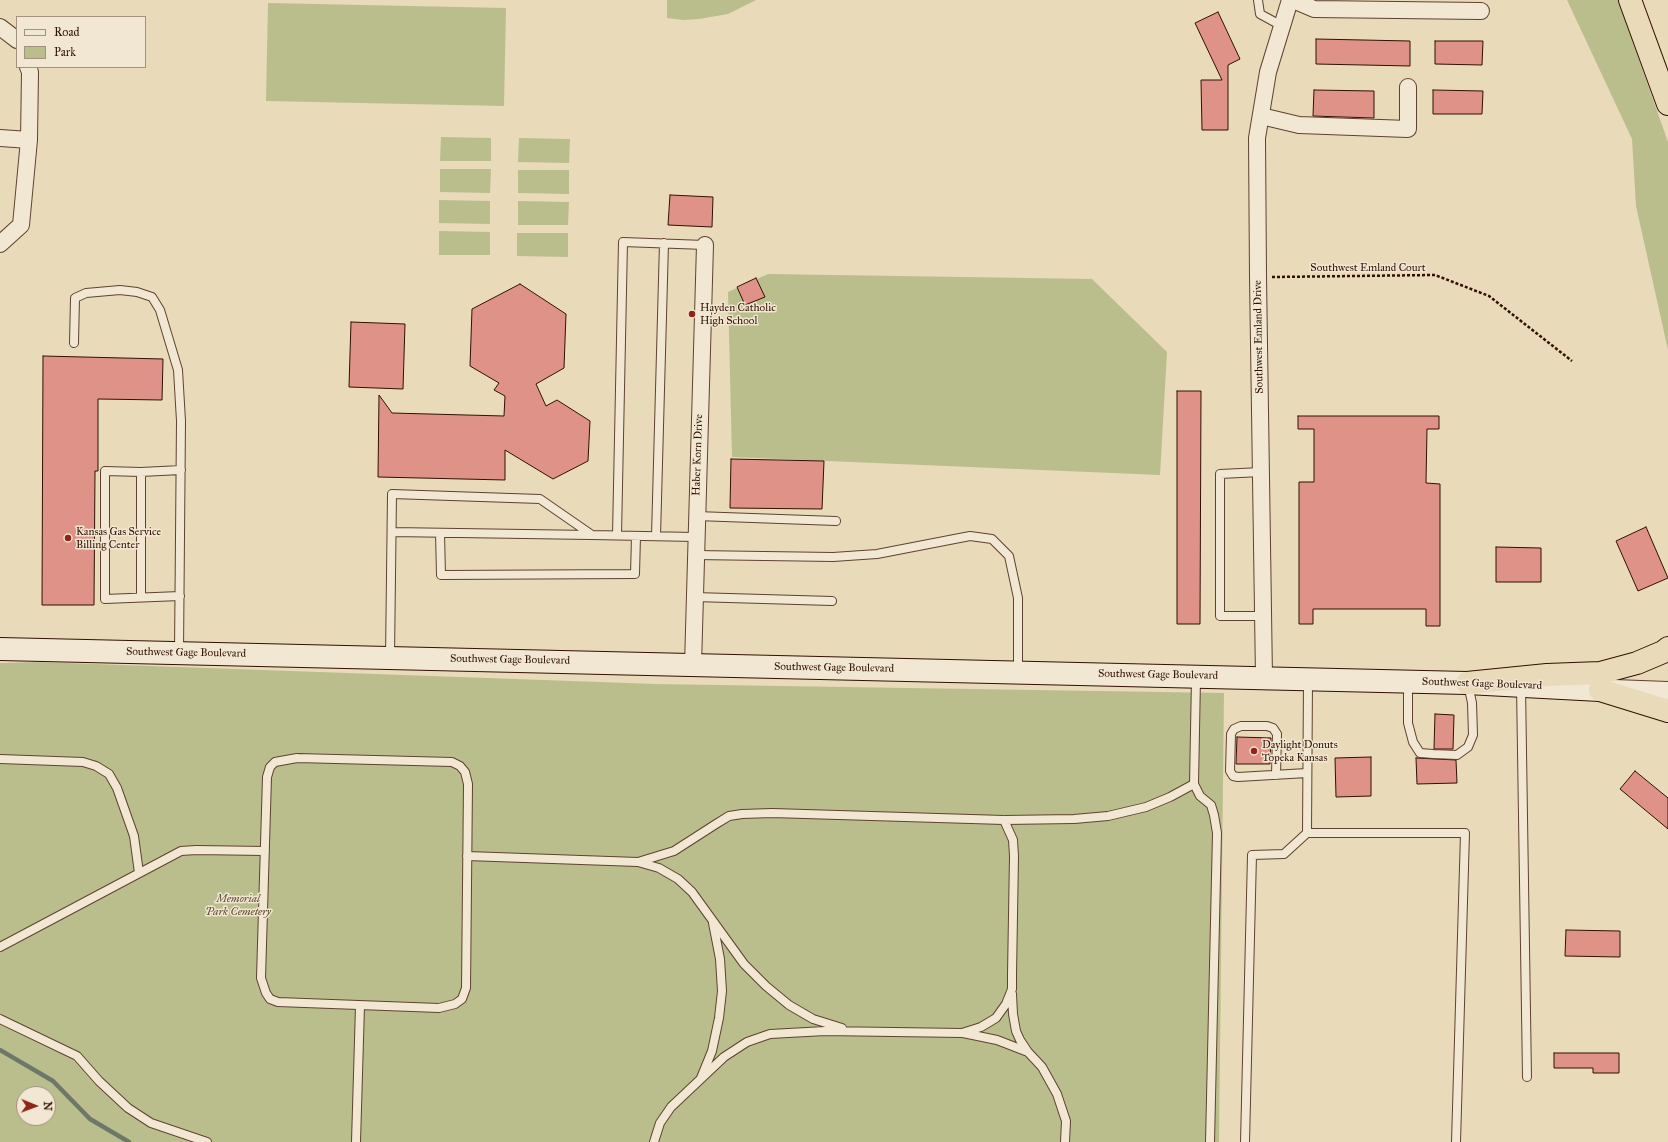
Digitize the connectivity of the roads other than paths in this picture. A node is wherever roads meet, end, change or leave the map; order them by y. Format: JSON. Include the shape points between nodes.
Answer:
{"nodes":[{"id":1,"x":1258,"y":0,"type":"edge"},
{"id":2,"x":1292,"y":0,"type":"edge"},
{"id":3,"x":1630,"y":0,"type":"edge"},
{"id":4,"x":1481,"y":11,"type":"dead end"},
{"id":5,"x":1282,"y":26,"type":"junction"},
{"id":6,"x":0,"y":27,"type":"edge"},
{"id":7,"x":16,"y":39,"type":"edge"},
{"id":8,"x":28,"y":68,"type":"edge"},
{"id":9,"x":1408,"y":87,"type":"dead end"},
{"id":10,"x":1668,"y":104,"type":"edge"},
{"id":11,"x":1261,"y":116,"type":"junction"},
{"id":12,"x":0,"y":138,"type":"edge"},
{"id":13,"x":29,"y":140,"type":"junction"},
{"id":14,"x":664,"y":243,"type":"junction"},
{"id":15,"x":0,"y":244,"type":"edge"},
{"id":16,"x":705,"y":245,"type":"joint"},
{"id":17,"x":74,"y":343,"type":"dead end"},
{"id":18,"x":181,"y":470,"type":"junction"},
{"id":19,"x":141,"y":472,"type":"junction"},
{"id":20,"x":1261,"y":472,"type":"junction"},
{"id":21,"x":696,"y":516,"type":"junction"},
{"id":22,"x":836,"y":521,"type":"dead end"},
{"id":23,"x":392,"y":532,"type":"junction"},
{"id":24,"x":440,"y":533,"type":"junction"},
{"id":25,"x":592,"y":535,"type":"junction"},
{"id":26,"x":617,"y":535,"type":"junction"},
{"id":27,"x":636,"y":536,"type":"junction"},
{"id":28,"x":656,"y":536,"type":"junction"},
{"id":29,"x":695,"y":537,"type":"junction"},
{"id":30,"x":695,"y":555,"type":"junction"},
{"id":31,"x":180,"y":596,"type":"junction"},
{"id":32,"x":141,"y":597,"type":"junction"},
{"id":33,"x":694,"y":597,"type":"junction"},
{"id":34,"x":832,"y":601,"type":"dead end"},
{"id":35,"x":1263,"y":616,"type":"junction"},
{"id":36,"x":1668,"y":648,"type":"edge"},
{"id":37,"x":0,"y":649,"type":"edge"},
{"id":38,"x":179,"y":653,"type":"junction"},
{"id":39,"x":390,"y":658,"type":"junction"},
{"id":40,"x":693,"y":665,"type":"junction"},
{"id":41,"x":1018,"y":672,"type":"junction"},
{"id":42,"x":1196,"y":676,"type":"junction"},
{"id":43,"x":1264,"y":678,"type":"junction"},
{"id":44,"x":1308,"y":679,"type":"junction"},
{"id":45,"x":1408,"y":681,"type":"junction"},
{"id":46,"x":1467,"y":682,"type":"junction"},
{"id":47,"x":1521,"y":686,"type":"junction"},
{"id":48,"x":1600,"y":690,"type":"junction"},
{"id":49,"x":1668,"y":692,"type":"edge"},
{"id":50,"x":1668,"y":711,"type":"edge"},
{"id":51,"x":0,"y":759,"type":"edge"},
{"id":52,"x":1307,"y":773,"type":"junction"},
{"id":53,"x":1276,"y":775,"type":"junction"},
{"id":54,"x":1194,"y":784,"type":"junction"},
{"id":55,"x":1004,"y":820,"type":"junction"},
{"id":56,"x":1307,"y":833,"type":"junction"},
{"id":57,"x":265,"y":851,"type":"junction"},
{"id":58,"x":467,"y":856,"type":"junction"},
{"id":59,"x":638,"y":862,"type":"junction"},
{"id":60,"x":139,"y":873,"type":"junction"},
{"id":61,"x":713,"y":920,"type":"junction"},
{"id":62,"x":0,"y":947,"type":"edge"},
{"id":63,"x":1012,"y":989,"type":"junction"},
{"id":64,"x":360,"y":1006,"type":"junction"},
{"id":65,"x":0,"y":1018,"type":"edge"},
{"id":66,"x":850,"y":1031,"type":"junction"},
{"id":67,"x":962,"y":1033,"type":"junction"},
{"id":68,"x":1028,"y":1052,"type":"junction"},
{"id":69,"x":1527,"y":1077,"type":"dead end"},
{"id":70,"x":700,"y":1080,"type":"junction"},
{"id":71,"x":207,"y":1142,"type":"edge"},
{"id":72,"x":356,"y":1142,"type":"edge"},
{"id":73,"x":654,"y":1142,"type":"edge"},
{"id":74,"x":1065,"y":1142,"type":"edge"},
{"id":75,"x":1210,"y":1142,"type":"edge"},
{"id":76,"x":1245,"y":1142,"type":"edge"},
{"id":77,"x":1456,"y":1142,"type":"edge"}],
"edges":[{"from":1,"to":5,"type":"lane","via":[[1260,14]]},
{"from":2,"to":4,"type":"street","via":[[1314,9]]},
{"from":2,"to":5,"type":"street","name":"Southwest Emland Drive"},
{"from":3,"to":10,"type":"highway"},
{"from":5,"to":11,"type":"street","name":"Southwest Emland Drive","via":[[1268,72]]},
{"from":6,"to":7,"type":"street"},
{"from":8,"to":13,"type":"street"},
{"from":9,"to":11,"type":"street","via":[[1408,129],[1299,125]]},
{"from":11,"to":20,"type":"street","name":"Southwest Emland Drive","via":[[1257,138]]},
{"from":12,"to":13,"type":"street"},
{"from":13,"to":15,"type":"street","via":[[21,225]]},
{"from":14,"to":16,"type":"lane"},
{"from":14,"to":26,"type":"lane","via":[[623,242]]},
{"from":14,"to":28,"type":"lane"},
{"from":16,"to":21,"type":"street","name":"Haber Korn Drive"},
{"from":17,"to":18,"type":"lane","via":[[75,298],[86,293],[120,290],[137,292],[152,298],[160,310],[178,370]]},
{"from":18,"to":19,"type":"lane"},
{"from":18,"to":31,"type":"lane"},
{"from":19,"to":32,"type":"lane"},
{"from":19,"to":32,"type":"lane","via":[[104,471],[105,599]]},
{"from":20,"to":35,"type":"street","name":"Southwest Emland Drive"},
{"from":20,"to":35,"type":"lane","via":[[1220,474],[1220,616]]},
{"from":21,"to":22,"type":"lane"},
{"from":21,"to":29,"type":"street","name":"Haber Korn Drive"},
{"from":23,"to":24,"type":"lane"},
{"from":23,"to":25,"type":"lane","via":[[392,494],[540,498]]},
{"from":23,"to":39,"type":"lane"},
{"from":24,"to":25,"type":"lane"},
{"from":24,"to":27,"type":"lane","via":[[442,575],[635,574]]},
{"from":25,"to":26,"type":"lane"},
{"from":26,"to":27,"type":"lane"},
{"from":27,"to":28,"type":"lane"},
{"from":28,"to":29,"type":"lane"},
{"from":29,"to":30,"type":"street","name":"Haber Korn Drive"},
{"from":30,"to":33,"type":"street","name":"Haber Korn Drive"},
{"from":30,"to":41,"type":"lane","via":[[833,557],[877,554],[970,536],[992,539],[1009,556],[1018,598]]},
{"from":31,"to":32,"type":"lane"},
{"from":31,"to":38,"type":"lane"},
{"from":33,"to":34,"type":"lane"},
{"from":33,"to":40,"type":"street","name":"Haber Korn Drive"},
{"from":35,"to":43,"type":"street","name":"Southwest Emland Drive"},
{"from":36,"to":46,"type":"highway","via":[[1637,663],[1600,673]]},
{"from":37,"to":38,"type":"main road","name":"Southwest Gage Boulevard"},
{"from":38,"to":39,"type":"main road","name":"Southwest Gage Boulevard"},
{"from":39,"to":40,"type":"main road","name":"Southwest Gage Boulevard"},
{"from":40,"to":41,"type":"main road","name":"Southwest Gage Boulevard"},
{"from":41,"to":42,"type":"main road","name":"Southwest Gage Boulevard"},
{"from":42,"to":43,"type":"main road","name":"Southwest Gage Boulevard"},
{"from":42,"to":54,"type":"lane"},
{"from":43,"to":44,"type":"main road","name":"Southwest Gage Boulevard"},
{"from":44,"to":45,"type":"main road","name":"Southwest Gage Boulevard"},
{"from":44,"to":52,"type":"lane"},
{"from":45,"to":46,"type":"main road","name":"Southwest Gage Boulevard"},
{"from":45,"to":46,"type":"lane","via":[[1408,723],[1413,742],[1420,753],[1457,755],[1468,747],[1473,735],[1472,703]]},
{"from":46,"to":47,"type":"main road","name":"Southwest Gage Boulevard"},
{"from":47,"to":48,"type":"main road","name":"Southwest Gage Boulevard"},
{"from":47,"to":69,"type":"lane"},
{"from":48,"to":49,"type":"street","name":"Southwest Gage Boulevard"},
{"from":48,"to":50,"type":"highway"},
{"from":51,"to":60,"type":"lane","via":[[83,762],[109,774],[134,836]]},
{"from":52,"to":53,"type":"lane"},
{"from":52,"to":56,"type":"lane"},
{"from":53,"to":53,"type":"lane","via":[[1233,776],[1230,771],[1231,734],[1234,729],[1241,726],[1273,728],[1277,734]]},
{"from":54,"to":55,"type":"lane","via":[[1146,807],[1108,816],[1074,820]]},
{"from":54,"to":75,"type":"lane","via":[[1200,796],[1211,805],[1217,833]]},
{"from":55,"to":59,"type":"lane","via":[[742,814],[729,816],[674,851]]},
{"from":55,"to":63,"type":"lane","via":[[1013,840],[1014,856]]},
{"from":56,"to":76,"type":"lane","via":[[1284,854],[1252,855]]},
{"from":56,"to":77,"type":"lane","via":[[1465,833]]},
{"from":57,"to":58,"type":"lane","via":[[267,777],[270,767],[283,759],[297,758],[452,762],[460,766],[465,772],[468,784]]},
{"from":57,"to":60,"type":"lane","via":[[181,851]]},
{"from":57,"to":64,"type":"lane","via":[[261,978],[266,993],[270,999],[278,1002]]},
{"from":58,"to":59,"type":"lane"},
{"from":58,"to":64,"type":"lane","via":[[466,988],[462,999],[455,1004],[439,1008]]},
{"from":59,"to":61,"type":"lane","via":[[659,868],[678,878]]},
{"from":60,"to":62,"type":"lane"},
{"from":61,"to":66,"type":"lane","via":[[744,964],[789,1005],[813,1019]]},
{"from":61,"to":70,"type":"lane","via":[[722,991],[712,1051]]},
{"from":63,"to":67,"type":"lane","via":[[996,1018],[981,1027]]},
{"from":63,"to":68,"type":"lane","via":[[1012,1014],[1016,1031]]},
{"from":64,"to":72,"type":"lane"},
{"from":65,"to":71,"type":"lane","via":[[77,1056],[128,1108],[151,1123]]},
{"from":66,"to":67,"type":"lane"},
{"from":66,"to":70,"type":"lane","via":[[770,1034],[741,1046],[724,1057]]},
{"from":67,"to":68,"type":"lane","via":[[997,1040]]},
{"from":68,"to":74,"type":"lane","via":[[1042,1067],[1057,1094],[1066,1121]]},
{"from":70,"to":73,"type":"lane","via":[[671,1107],[660,1123]]}]}
